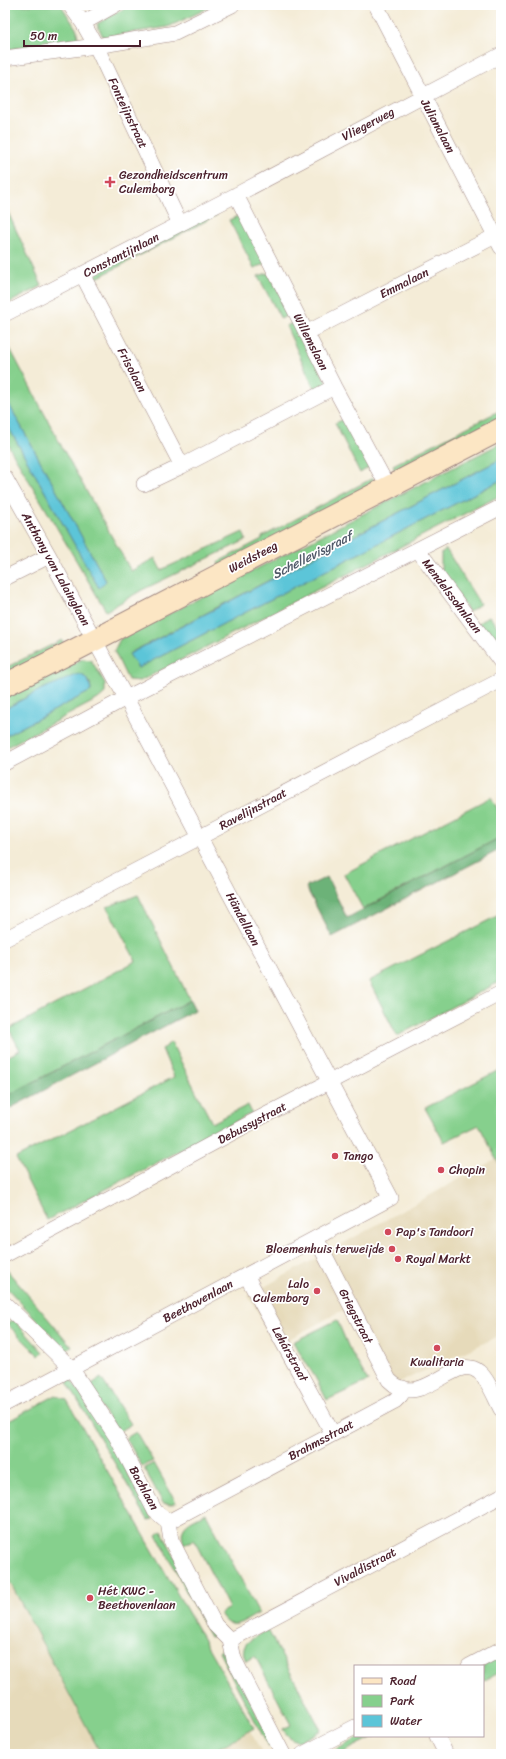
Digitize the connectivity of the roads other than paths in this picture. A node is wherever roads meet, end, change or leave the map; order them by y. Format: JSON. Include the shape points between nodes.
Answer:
{"nodes":[{"id":1,"x":70,"y":5,"type":"edge"},
{"id":2,"x":115,"y":5,"type":"edge"},
{"id":3,"x":232,"y":5,"type":"edge"},
{"id":4,"x":376,"y":5,"type":"edge"},
{"id":5,"x":83,"y":23,"type":"junction"},
{"id":6,"x":96,"y":46,"type":"junction"},
{"id":7,"x":501,"y":55,"type":"edge"},
{"id":8,"x":5,"y":58,"type":"edge"},
{"id":9,"x":422,"y":96,"type":"junction"},
{"id":10,"x":236,"y":195,"type":"junction"},
{"id":11,"x":180,"y":224,"type":"junction"},
{"id":12,"x":499,"y":239,"type":"edge"},
{"id":13,"x":82,"y":274,"type":"junction"},
{"id":14,"x":5,"y":314,"type":"edge"},
{"id":15,"x":306,"y":333,"type":"junction"},
{"id":16,"x":334,"y":387,"type":"junction"},
{"id":17,"x":501,"y":429,"type":"edge"},
{"id":18,"x":182,"y":466,"type":"junction"},
{"id":19,"x":5,"y":478,"type":"edge"},
{"id":20,"x":144,"y":484,"type":"dead end"},
{"id":21,"x":388,"y":487,"type":"junction"},
{"id":22,"x":501,"y":507,"type":"edge"},
{"id":23,"x":418,"y":550,"type":"junction"},
{"id":24,"x":49,"y":556,"type":"junction"},
{"id":25,"x":5,"y":578,"type":"edge"},
{"id":26,"x":94,"y":640,"type":"junction"},
{"id":27,"x":501,"y":662,"type":"edge"},
{"id":28,"x":501,"y":680,"type":"edge"},
{"id":29,"x":5,"y":685,"type":"edge"},
{"id":30,"x":126,"y":698,"type":"junction"},
{"id":31,"x":5,"y":763,"type":"edge"},
{"id":32,"x":200,"y":837,"type":"junction"},
{"id":33,"x":5,"y":939,"type":"edge"},
{"id":34,"x":501,"y":993,"type":"edge"},
{"id":35,"x":330,"y":1082,"type":"junction"},
{"id":36,"x":391,"y":1198,"type":"joint"},
{"id":37,"x":316,"y":1238,"type":"junction"},
{"id":38,"x":5,"y":1255,"type":"edge"},
{"id":39,"x":246,"y":1275,"type":"junction"},
{"id":40,"x":5,"y":1304,"type":"edge"},
{"id":41,"x":71,"y":1368,"type":"junction"},
{"id":42,"x":403,"y":1388,"type":"junction"},
{"id":43,"x":5,"y":1404,"type":"edge"},
{"id":44,"x":501,"y":1409,"type":"edge"},
{"id":45,"x":333,"y":1434,"type":"junction"},
{"id":46,"x":501,"y":1496,"type":"edge"},
{"id":47,"x":168,"y":1522,"type":"junction"},
{"id":48,"x":230,"y":1640,"type":"junction"},
{"id":49,"x":501,"y":1649,"type":"edge"},
{"id":50,"x":471,"y":1665,"type":"edge"},
{"id":51,"x":354,"y":1727,"type":"edge"},
{"id":52,"x":438,"y":1737,"type":"edge"},
{"id":53,"x":283,"y":1754,"type":"edge"},
{"id":54,"x":303,"y":1754,"type":"edge"},
{"id":55,"x":446,"y":1754,"type":"edge"}],
"edges":[{"from":1,"to":5,"type":"street","name":"Fonteijnstraat"},
{"from":2,"to":5,"type":"street"},
{"from":3,"to":6,"type":"street","via":[[175,33]]},
{"from":4,"to":9,"type":"street","name":"Julianalaan"},
{"from":5,"to":6,"type":"street","name":"Fonteijnstraat"},
{"from":6,"to":8,"type":"street"},
{"from":6,"to":11,"type":"street","name":"Fonteijnstraat"},
{"from":7,"to":9,"type":"street","name":"Vliegerweg"},
{"from":9,"to":10,"type":"street","name":"Vliegerweg"},
{"from":9,"to":12,"type":"street","name":"Julianalaan"},
{"from":10,"to":11,"type":"street","name":"Constantijnlaan"},
{"from":10,"to":15,"type":"street","name":"Willemslaan"},
{"from":11,"to":13,"type":"street","name":"Constantijnlaan"},
{"from":12,"to":15,"type":"street","name":"Emmalaan"},
{"from":13,"to":14,"type":"street","name":"Constantijnlaan"},
{"from":13,"to":18,"type":"street","name":"Frisolaan"},
{"from":15,"to":16,"type":"street","name":"Willemslaan"},
{"from":16,"to":18,"type":"street"},
{"from":16,"to":21,"type":"street","name":"Willemslaan"},
{"from":17,"to":21,"type":"street","name":"Weidsteeg"},
{"from":18,"to":20,"type":"street"},
{"from":19,"to":24,"type":"street","name":"Anthony van Lalainglaan"},
{"from":21,"to":26,"type":"street","name":"Weidsteeg"},
{"from":22,"to":23,"type":"street"},
{"from":23,"to":27,"type":"street","name":"Mendelssohnlaan"},
{"from":23,"to":30,"type":"street"},
{"from":24,"to":25,"type":"street"},
{"from":24,"to":26,"type":"street","name":"Anthony van Lalainglaan"},
{"from":26,"to":29,"type":"street","name":"Weidsteeg"},
{"from":26,"to":30,"type":"street","name":"Händellaan"},
{"from":28,"to":32,"type":"street","name":"Ravelijnstraat"},
{"from":30,"to":31,"type":"street"},
{"from":30,"to":32,"type":"street","name":"Händellaan"},
{"from":32,"to":33,"type":"street","name":"Ravelijnstraat"},
{"from":32,"to":35,"type":"street","name":"Händellaan"},
{"from":34,"to":35,"type":"street","name":"Debussystraat"},
{"from":35,"to":36,"type":"street","name":"Händellaan"},
{"from":35,"to":38,"type":"street","name":"Debussystraat"},
{"from":36,"to":37,"type":"street","name":"Beethovenlaan"},
{"from":37,"to":39,"type":"street","name":"Beethovenlaan"},
{"from":37,"to":42,"type":"street","name":"Griegstraat","via":[[390,1380],[394,1385]]},
{"from":39,"to":41,"type":"street","name":"Beethovenlaan"},
{"from":39,"to":45,"type":"street","name":"Lehárstraat"},
{"from":40,"to":41,"type":"street","name":"Bachlaan"},
{"from":41,"to":43,"type":"street","name":"Beethovenlaan"},
{"from":41,"to":47,"type":"street","name":"Bachlaan","via":[[116,1436],[155,1511]]},
{"from":42,"to":44,"type":"street","via":[[422,1389],[458,1370],[472,1368],[480,1372]]},
{"from":42,"to":45,"type":"street","name":"Brahmsstraat","via":[[395,1401]]},
{"from":45,"to":47,"type":"street","name":"Brahmsstraat"},
{"from":46,"to":48,"type":"street","name":"Vivaldistraat"},
{"from":47,"to":48,"type":"street","name":"Bachlaan","via":[[171,1540],[215,1625]]},
{"from":48,"to":53,"type":"street","via":[[234,1659]]},
{"from":49,"to":50,"type":"street"},
{"from":51,"to":54,"type":"street"},
{"from":52,"to":55,"type":"street"}]}
